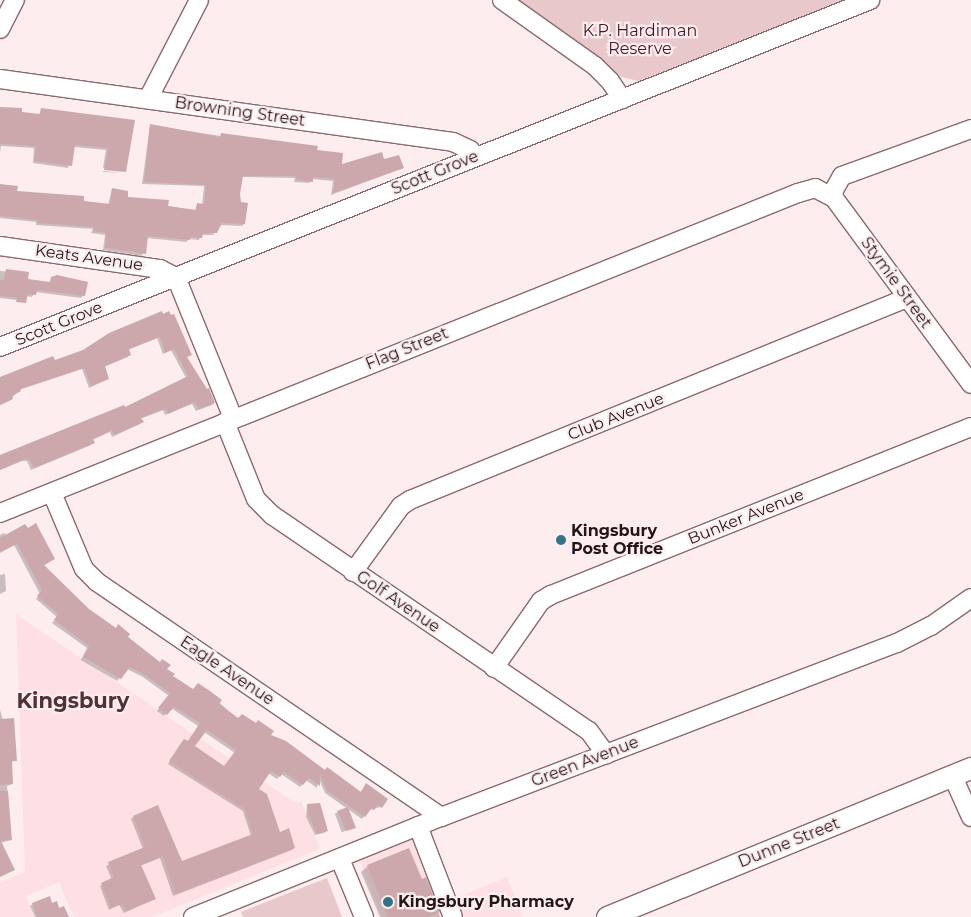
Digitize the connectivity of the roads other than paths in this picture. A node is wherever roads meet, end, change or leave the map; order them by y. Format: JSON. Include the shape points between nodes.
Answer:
{"nodes":[{"id":1,"x":14,"y":0,"type":"edge"},
{"id":2,"x":199,"y":0,"type":"edge"},
{"id":3,"x":502,"y":0,"type":"edge"},
{"id":4,"x":870,"y":0,"type":"edge"},
{"id":5,"x":0,"y":28,"type":"edge"},
{"id":6,"x":0,"y":80,"type":"edge"},
{"id":7,"x":148,"y":99,"type":"junction"},
{"id":8,"x":622,"y":99,"type":"junction"},
{"id":9,"x":971,"y":129,"type":"edge"},
{"id":10,"x":474,"y":157,"type":"junction"},
{"id":11,"x":816,"y":188,"type":"joint"},
{"id":12,"x":834,"y":198,"type":"junction"},
{"id":13,"x":0,"y":246,"type":"edge"},
{"id":14,"x":176,"y":277,"type":"junction"},
{"id":15,"x":906,"y":298,"type":"junction"},
{"id":16,"x":0,"y":347,"type":"edge"},
{"id":17,"x":971,"y":384,"type":"edge"},
{"id":18,"x":229,"y":420,"type":"junction"},
{"id":19,"x":971,"y":427,"type":"edge"},
{"id":20,"x":52,"y":492,"type":"junction"},
{"id":21,"x":0,"y":513,"type":"edge"},
{"id":22,"x":353,"y":572,"type":"junction"},
{"id":23,"x":971,"y":598,"type":"edge"},
{"id":24,"x":494,"y":668,"type":"junction"},
{"id":25,"x":606,"y":754,"type":"junction"},
{"id":26,"x":962,"y":772,"type":"edge"},
{"id":27,"x":441,"y":817,"type":"junction"},
{"id":28,"x":971,"y":817,"type":"edge"},
{"id":29,"x":418,"y":826,"type":"junction"},
{"id":30,"x":340,"y":859,"type":"junction"},
{"id":31,"x":193,"y":917,"type":"edge"},
{"id":32,"x":364,"y":917,"type":"edge"},
{"id":33,"x":453,"y":917,"type":"edge"},
{"id":34,"x":607,"y":917,"type":"edge"}],
"edges":[{"from":1,"to":5,"type":"street"},
{"from":2,"to":7,"type":"street"},
{"from":3,"to":8,"type":"street","via":[[595,66]]},
{"from":4,"to":8,"type":"street","name":"Scott Grove"},
{"from":6,"to":7,"type":"street","name":"Browning Street"},
{"from":7,"to":10,"type":"street","name":"Browning Street","via":[[453,142],[463,146]]},
{"from":8,"to":10,"type":"street","name":"Scott Grove"},
{"from":9,"to":12,"type":"street","via":[[842,176]]},
{"from":10,"to":14,"type":"street","name":"Scott Grove"},
{"from":11,"to":12,"type":"street","name":"Stymie Street"},
{"from":11,"to":18,"type":"street","name":"Flag Street"},
{"from":12,"to":15,"type":"street","name":"Stymie Street"},
{"from":13,"to":14,"type":"street","name":"Keats Avenue","via":[[160,269]]},
{"from":14,"to":16,"type":"street","name":"Scott Grove"},
{"from":14,"to":18,"type":"street","name":"Golf Avenue"},
{"from":15,"to":17,"type":"street","name":"Stymie Street"},
{"from":15,"to":22,"type":"street","name":"Club Avenue","via":[[410,500],[400,506]]},
{"from":18,"to":20,"type":"street","name":"Flag Street"},
{"from":18,"to":22,"type":"street","name":"Golf Avenue","via":[[256,499],[272,515]]},
{"from":19,"to":24,"type":"street","name":"Bunker Avenue","via":[[551,595],[541,602]]},
{"from":20,"to":21,"type":"street","name":"Flag Street"},
{"from":20,"to":27,"type":"street","name":"Eagle Avenue","via":[[84,570],[97,582]]},
{"from":22,"to":24,"type":"street","name":"Golf Avenue"},
{"from":23,"to":25,"type":"street","name":"Green Avenue","via":[[931,626],[897,643]]},
{"from":24,"to":25,"type":"street","name":"Golf Avenue","via":[[589,731]]},
{"from":25,"to":27,"type":"street","name":"Green Avenue"},
{"from":26,"to":28,"type":"street"},
{"from":26,"to":34,"type":"main road","name":"Dunne Street"},
{"from":27,"to":29,"type":"street","name":"Green Avenue"},
{"from":29,"to":30,"type":"street","name":"Green Avenue"},
{"from":29,"to":33,"type":"street"},
{"from":30,"to":31,"type":"street","name":"Green Avenue"},
{"from":30,"to":32,"type":"street"}]}
